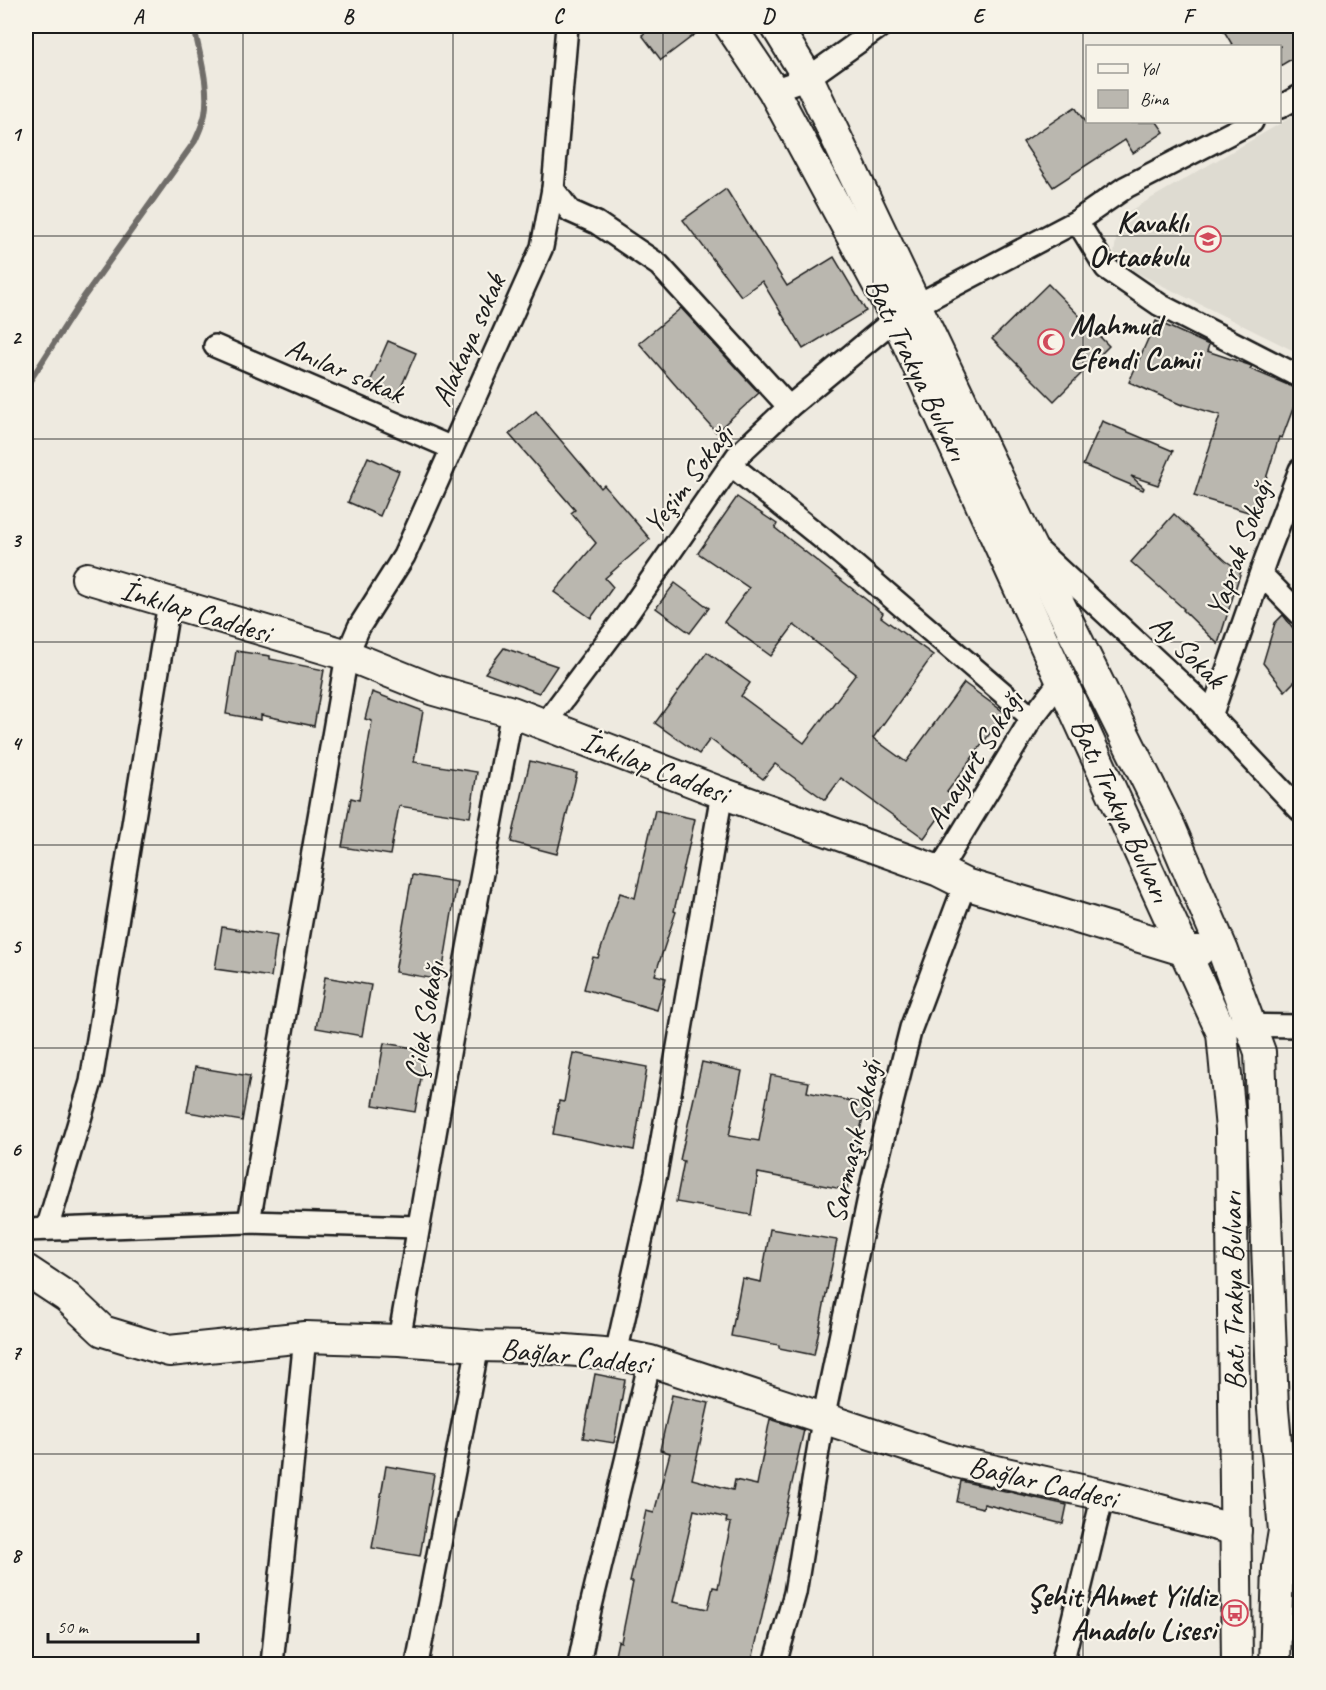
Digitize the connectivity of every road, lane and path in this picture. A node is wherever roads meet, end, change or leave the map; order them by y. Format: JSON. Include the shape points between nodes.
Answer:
{"nodes":[{"id":1,"x":567,"y":26,"type":"edge"},
{"id":2,"x":730,"y":26,"type":"edge"},
{"id":3,"x":776,"y":26,"type":"edge"},
{"id":4,"x":881,"y":26,"type":"edge"},
{"id":5,"x":808,"y":78,"type":"junction"},
{"id":6,"x":773,"y":90,"type":"junction"},
{"id":7,"x":1300,"y":96,"type":"edge"},
{"id":8,"x":1281,"y":106,"type":"edge"},
{"id":9,"x":1250,"y":123,"type":"edge"},
{"id":10,"x":553,"y":189,"type":"junction"},
{"id":11,"x":1077,"y":221,"type":"junction"},
{"id":12,"x":906,"y":311,"type":"junction"},
{"id":13,"x":215,"y":346,"type":"dead end"},
{"id":14,"x":1300,"y":377,"type":"edge"},
{"id":15,"x":789,"y":407,"type":"junction"},
{"id":16,"x":452,"y":448,"type":"junction"},
{"id":17,"x":731,"y":465,"type":"junction"},
{"id":18,"x":1300,"y":470,"type":"edge"},
{"id":19,"x":1028,"y":541,"type":"junction"},
{"id":20,"x":1261,"y":574,"type":"junction"},
{"id":21,"x":87,"y":578,"type":"dead end"},
{"id":22,"x":169,"y":603,"type":"junction"},
{"id":23,"x":1300,"y":614,"type":"edge"},
{"id":24,"x":347,"y":655,"type":"junction"},
{"id":25,"x":1062,"y":679,"type":"junction"},
{"id":26,"x":512,"y":712,"type":"junction"},
{"id":27,"x":1211,"y":716,"type":"junction"},
{"id":28,"x":1032,"y":718,"type":"junction"},
{"id":29,"x":544,"y":725,"type":"junction"},
{"id":30,"x":722,"y":793,"type":"junction"},
{"id":31,"x":1300,"y":810,"type":"edge"},
{"id":32,"x":952,"y":878,"type":"junction"},
{"id":33,"x":1186,"y":951,"type":"junction"},
{"id":34,"x":1224,"y":951,"type":"junction"},
{"id":35,"x":1218,"y":1024,"type":"junction"},
{"id":36,"x":1251,"y":1025,"type":"junction"},
{"id":37,"x":1300,"y":1026,"type":"edge"},
{"id":38,"x":249,"y":1222,"type":"junction"},
{"id":39,"x":418,"y":1227,"type":"junction"},
{"id":40,"x":47,"y":1229,"type":"junction"},
{"id":41,"x":26,"y":1230,"type":"edge"},
{"id":42,"x":26,"y":1270,"type":"edge"},
{"id":43,"x":305,"y":1337,"type":"junction"},
{"id":44,"x":399,"y":1340,"type":"junction"},
{"id":45,"x":478,"y":1346,"type":"junction"},
{"id":46,"x":616,"y":1354,"type":"junction"},
{"id":47,"x":650,"y":1361,"type":"junction"},
{"id":48,"x":823,"y":1419,"type":"junction"},
{"id":49,"x":1103,"y":1495,"type":"junction"},
{"id":50,"x":1236,"y":1530,"type":"junction"},
{"id":51,"x":1292,"y":1533,"type":"edge"},
{"id":52,"x":272,"y":1665,"type":"edge"},
{"id":53,"x":417,"y":1665,"type":"edge"},
{"id":54,"x":579,"y":1665,"type":"edge"},
{"id":55,"x":775,"y":1665,"type":"edge"},
{"id":56,"x":1062,"y":1665,"type":"edge"},
{"id":57,"x":1237,"y":1665,"type":"edge"},
{"id":58,"x":1275,"y":1665,"type":"edge"}],
"edges":[{"from":1,"to":10,"type":"street","name":"Alakaya sokak"},
{"from":2,"to":6,"type":"main road","name":"Batı Trakya Bulvarı"},
{"from":3,"to":5,"type":"main road","name":"Batı Trakya Bulvarı"},
{"from":4,"to":5,"type":"street"},
{"from":5,"to":6,"type":"street"},
{"from":5,"to":12,"type":"main road","name":"Batı Trakya Bulvarı"},
{"from":6,"to":12,"type":"main road","name":"Batı Trakya Bulvarı"},
{"from":7,"to":8,"type":"street"},
{"from":9,"to":11,"type":"street","name":"Yeşim Sokağı","via":[[1126,187]]},
{"from":10,"to":15,"type":"street","via":[[570,211],[597,223],[659,265]]},
{"from":10,"to":16,"type":"street","name":"Alakaya sokak","via":[[542,247]]},
{"from":11,"to":12,"type":"street","name":"Yeşim Sokağı"},
{"from":11,"to":14,"type":"street","via":[[1106,268],[1160,305]]},
{"from":12,"to":15,"type":"street","name":"Yeşim Sokağı"},
{"from":12,"to":19,"type":"main road","name":"Batı Trakya Bulvarı"},
{"from":12,"to":25,"type":"main road","name":"Batı Trakya Bulvarı"},
{"from":13,"to":16,"type":"street","name":"Anılar sokak"},
{"from":15,"to":17,"type":"street","name":"Yeşim Sokağı"},
{"from":16,"to":24,"type":"street","name":"Alakaya sokak","via":[[404,556],[359,627]]},
{"from":17,"to":28,"type":"street"},
{"from":17,"to":29,"type":"street","name":"Yeşim Sokağı"},
{"from":18,"to":20,"type":"street","name":"Yaprak Sokağı"},
{"from":19,"to":27,"type":"street","name":"Ay Sokak","via":[[1203,704]]},
{"from":19,"to":34,"type":"main road","name":"Batı Trakya Bulvarı","via":[[1170,827]]},
{"from":20,"to":23,"type":"street"},
{"from":20,"to":27,"type":"street","name":"Yaprak Sokağı"},
{"from":21,"to":22,"type":"main road","name":"İnkılap Caddesi"},
{"from":22,"to":24,"type":"main road","name":"İnkılap Caddesi"},
{"from":22,"to":40,"type":"street","via":[[92,1082]]},
{"from":24,"to":26,"type":"main road","name":"İnkılap Caddesi","via":[[435,690]]},
{"from":24,"to":38,"type":"street","name":"Alakaya sokak"},
{"from":25,"to":28,"type":"street","name":"Anayurt Sokağı"},
{"from":25,"to":33,"type":"main road","name":"Batı Trakya Bulvarı"},
{"from":26,"to":29,"type":"main road","name":"İnkılap Caddesi"},
{"from":26,"to":39,"type":"street","name":"Çilek Sokağı"},
{"from":27,"to":31,"type":"street","name":"Ay Sokak"},
{"from":28,"to":32,"type":"street","name":"Anayurt Sokağı"},
{"from":29,"to":30,"type":"main road","name":"İnkılap Caddesi"},
{"from":30,"to":32,"type":"main road","name":"İnkılap Caddesi"},
{"from":30,"to":46,"type":"street","via":[[656,1174]]},
{"from":32,"to":33,"type":"main road","name":"İnkılap Caddesi"},
{"from":32,"to":48,"type":"street","name":"Sarmaşık Sokağı","via":[[873,1178]]},
{"from":33,"to":34,"type":"main road","name":"İnkılap Caddesi"},
{"from":33,"to":35,"type":"main road","name":"Batı Trakya Bulvarı"},
{"from":34,"to":36,"type":"main road","name":"Batı Trakya Bulvarı"},
{"from":35,"to":36,"type":"street"},
{"from":35,"to":50,"type":"main road","name":"Batı Trakya Bulvarı","via":[[1231,1129]]},
{"from":36,"to":37,"type":"street"},
{"from":36,"to":51,"type":"main road","name":"Batı Trakya Bulvarı","via":[[1260,1052],[1273,1409]]},
{"from":38,"to":39,"type":"street"},
{"from":38,"to":40,"type":"street"},
{"from":39,"to":44,"type":"street","name":"Çilek Sokağı"},
{"from":40,"to":41,"type":"street"},
{"from":42,"to":43,"type":"main road","name":"Bağlar Caddesi","via":[[67,1297],[103,1331],[169,1351]]},
{"from":43,"to":44,"type":"main road","name":"Bağlar Caddesi"},
{"from":43,"to":52,"type":"street"},
{"from":44,"to":45,"type":"main road","name":"Bağlar Caddesi"},
{"from":45,"to":46,"type":"main road","name":"Bağlar Caddesi"},
{"from":45,"to":53,"type":"street"},
{"from":46,"to":47,"type":"main road","name":"Bağlar Caddesi"},
{"from":47,"to":48,"type":"main road","name":"Bağlar Caddesi"},
{"from":47,"to":54,"type":"street"},
{"from":48,"to":49,"type":"main road","name":"Bağlar Caddesi","via":[[956,1462]]},
{"from":48,"to":55,"type":"street","name":"Sarmaşık Sokağı","via":[[795,1593]]},
{"from":49,"to":50,"type":"main road","name":"Bağlar Caddesi"},
{"from":49,"to":56,"type":"street"},
{"from":50,"to":51,"type":"main road","via":[[1246,1510],[1261,1506],[1275,1511]]},
{"from":50,"to":57,"type":"main road","name":"Batı Trakya Bulvarı"},
{"from":51,"to":58,"type":"main road","name":"Batı Trakya Bulvarı","via":[[1278,1568]]}]}
